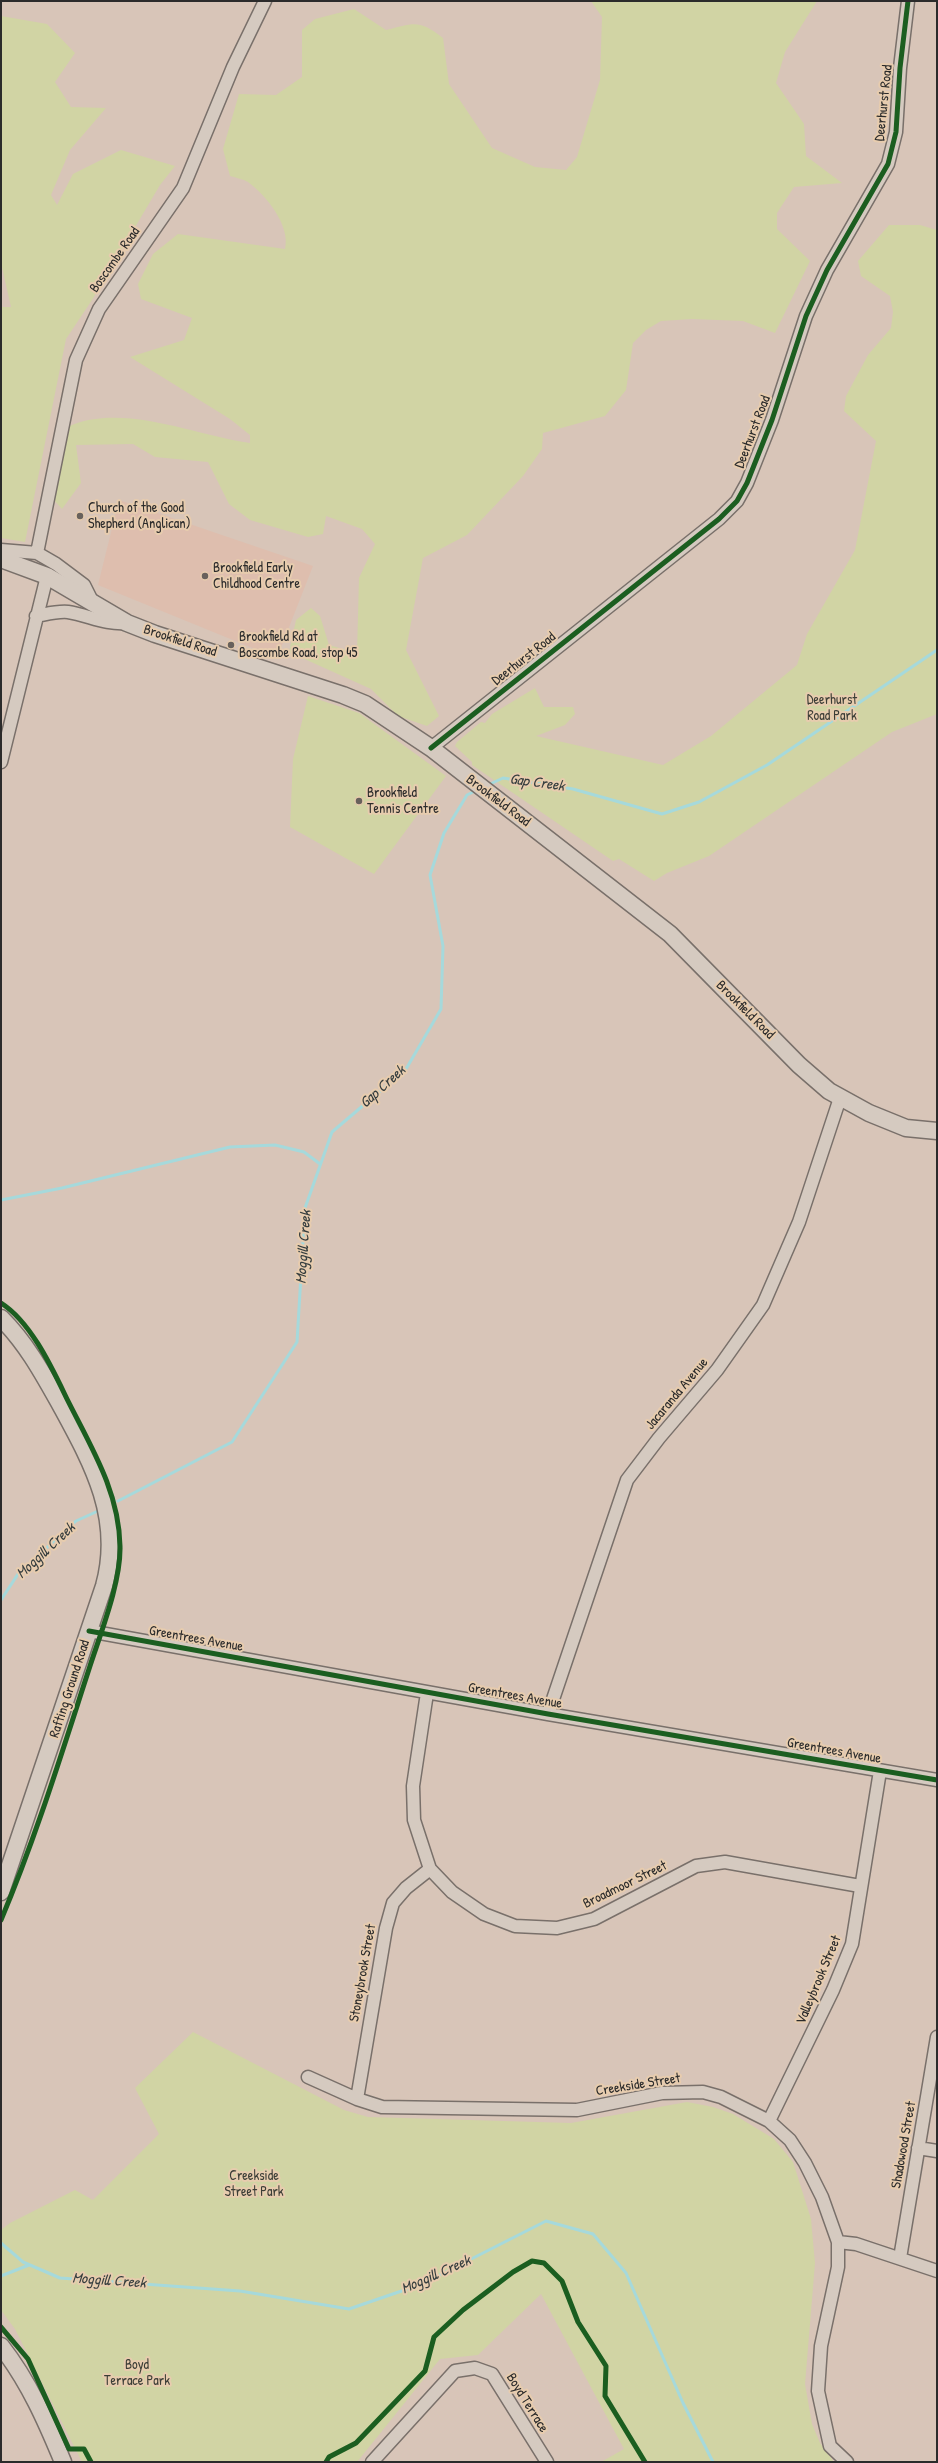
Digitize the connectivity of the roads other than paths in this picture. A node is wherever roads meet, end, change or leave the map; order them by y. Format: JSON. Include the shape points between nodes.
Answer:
{"nodes":[{"id":1,"x":266,"y":1,"type":"edge"},
{"id":2,"x":908,"y":1,"type":"edge"},
{"id":3,"x":1,"y":550,"type":"edge"},
{"id":4,"x":37,"y":553,"type":"junction"},
{"id":5,"x":1,"y":560,"type":"edge"},
{"id":6,"x":47,"y":576,"type":"junction"},
{"id":7,"x":94,"y":605,"type":"junction"},
{"id":8,"x":36,"y":616,"type":"junction"},
{"id":9,"x":126,"y":623,"type":"junction"},
{"id":10,"x":431,"y":748,"type":"junction"},
{"id":11,"x":1,"y":762,"type":"edge"},
{"id":12,"x":840,"y":1098,"type":"junction"},
{"id":13,"x":937,"y":1131,"type":"edge"},
{"id":14,"x":1,"y":1318,"type":"edge"},
{"id":15,"x":89,"y":1631,"type":"junction"},
{"id":16,"x":427,"y":1693,"type":"junction"},
{"id":17,"x":548,"y":1714,"type":"junction"},
{"id":18,"x":880,"y":1771,"type":"junction"},
{"id":19,"x":937,"y":1780,"type":"edge"},
{"id":20,"x":430,"y":1869,"type":"junction"},
{"id":21,"x":860,"y":1886,"type":"junction"},
{"id":22,"x":1,"y":1892,"type":"edge"},
{"id":23,"x":937,"y":2037,"type":"edge"},
{"id":24,"x":308,"y":2077,"type":"dead end"},
{"id":25,"x":357,"y":2099,"type":"junction"},
{"id":26,"x":769,"y":2121,"type":"junction"},
{"id":27,"x":918,"y":2148,"type":"junction"},
{"id":28,"x":937,"y":2151,"type":"edge"},
{"id":29,"x":838,"y":2242,"type":"junction"},
{"id":30,"x":900,"y":2258,"type":"junction"},
{"id":31,"x":936,"y":2274,"type":"edge"},
{"id":32,"x":1,"y":2347,"type":"edge"},
{"id":33,"x":63,"y":2462,"type":"edge"},
{"id":34,"x":372,"y":2462,"type":"edge"},
{"id":35,"x":547,"y":2462,"type":"edge"},
{"id":36,"x":847,"y":2462,"type":"edge"}],
"edges":[{"from":1,"to":4,"type":"street","name":"Boscombe Road","via":[[233,67],[183,188],[99,309],[76,360]]},
{"from":2,"to":10,"type":"street","name":"Deerhurst Road","via":[[896,132],[888,164],[827,270],[806,316],[772,420],[747,483],[737,501],[719,519]]},
{"from":3,"to":4,"type":"street"},
{"from":4,"to":7,"type":"street","via":[[84,584]]},
{"from":5,"to":6,"type":"main road","name":"Brookfield Road"},
{"from":6,"to":7,"type":"main road","name":"Brookfield Road"},
{"from":6,"to":8,"type":"street"},
{"from":7,"to":9,"type":"main road","name":"Brookfield Road"},
{"from":8,"to":9,"type":"street","via":[[68,612],[113,624]]},
{"from":8,"to":11,"type":"street"},
{"from":9,"to":10,"type":"main road","name":"Brookfield Road","via":[[365,704]]},
{"from":10,"to":12,"type":"main road","name":"Brookfield Road","via":[[670,934],[799,1065]]},
{"from":12,"to":13,"type":"main road","name":"Brookfield Road","via":[[906,1128]]},
{"from":12,"to":17,"type":"street","name":"Jacaranda Avenue","via":[[799,1222],[763,1305],[717,1370],[627,1480]]},
{"from":14,"to":15,"type":"main road","name":"Rafting Ground Road","via":[[37,1361],[99,1481],[110,1538],[107,1576]]},
{"from":15,"to":16,"type":"street","name":"Greentrees Avenue"},
{"from":15,"to":22,"type":"main road","name":"Rafting Ground Road"},
{"from":16,"to":17,"type":"street","name":"Greentrees Avenue"},
{"from":16,"to":20,"type":"street","name":"Broadmoor Street","via":[[413,1786],[414,1820]]},
{"from":17,"to":18,"type":"street","name":"Greentrees Avenue"},
{"from":18,"to":19,"type":"street","name":"Greentrees Avenue"},
{"from":18,"to":21,"type":"street","name":"Valleybrook Street"},
{"from":20,"to":21,"type":"street","name":"Broadmoor Street","via":[[452,1892],[484,1914],[515,1926],[557,1928],[594,1919],[696,1866],[725,1862]]},
{"from":20,"to":25,"type":"street","name":"Stoneybrook Street","via":[[406,1888],[393,1903],[386,1928]]},
{"from":21,"to":26,"type":"street","name":"Valleybrook Street","via":[[852,1944],[833,1990]]},
{"from":23,"to":27,"type":"street","name":"Shadowood Street"},
{"from":24,"to":25,"type":"street","name":"Creekside Street"},
{"from":25,"to":26,"type":"street","name":"Creekside Street","via":[[382,2107],[577,2110],[662,2094],[703,2092],[721,2097]]},
{"from":26,"to":29,"type":"street","name":"Creekside Street","via":[[790,2140],[805,2163],[822,2197]]},
{"from":27,"to":28,"type":"street"},
{"from":27,"to":30,"type":"street","name":"Shadowood Street"},
{"from":29,"to":30,"type":"street","via":[[856,2244]]},
{"from":29,"to":36,"type":"street","name":"Creekside Street","via":[[838,2267],[821,2346],[818,2391],[830,2446]]},
{"from":30,"to":31,"type":"street"},
{"from":32,"to":33,"type":"main road","via":[[31,2390]]},
{"from":34,"to":35,"type":"street","name":"Boyd Terrace","via":[[455,2371],[475,2368],[492,2374]]}]}
